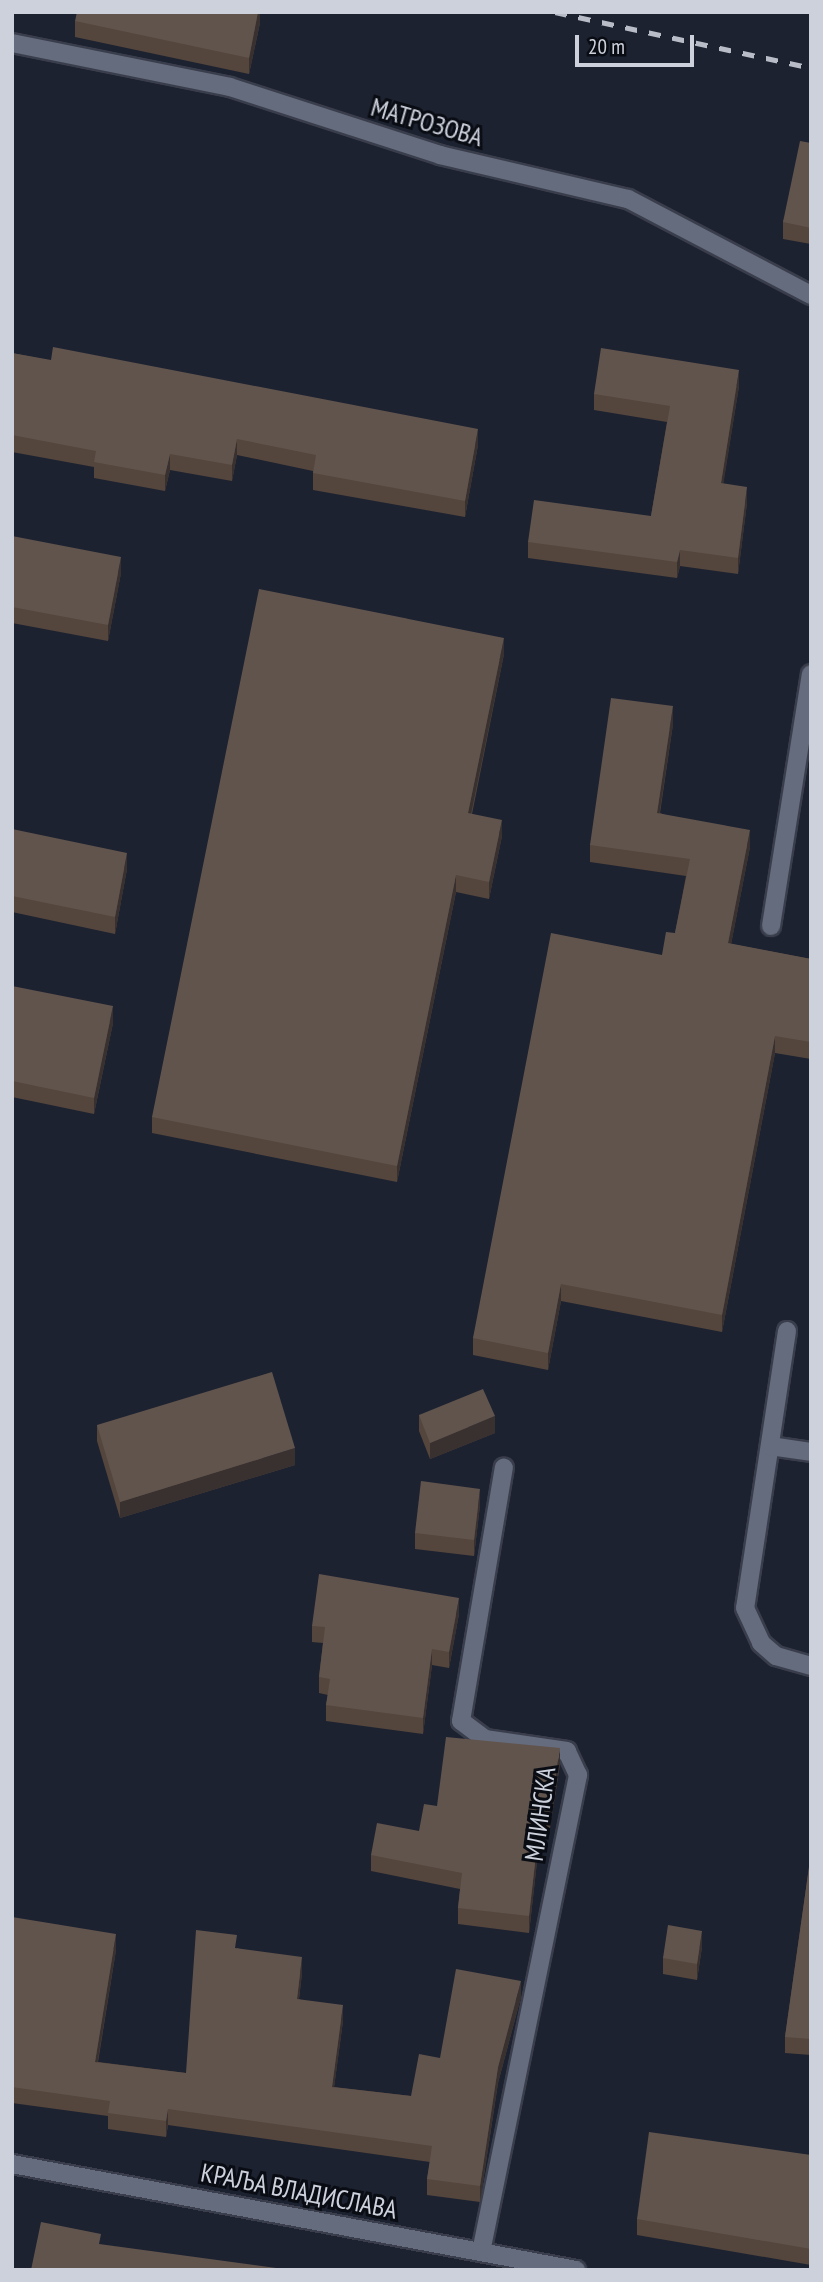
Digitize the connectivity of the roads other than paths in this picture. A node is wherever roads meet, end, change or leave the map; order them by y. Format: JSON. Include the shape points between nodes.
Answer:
{"nodes":[{"id":1,"x":12,"y":43,"type":"edge"},
{"id":2,"x":811,"y":295,"type":"edge"},
{"id":3,"x":811,"y":674,"type":"edge"},
{"id":4,"x":771,"y":926,"type":"dead end"},
{"id":5,"x":787,"y":1331,"type":"dead end"},
{"id":6,"x":770,"y":1446,"type":"junction"},
{"id":7,"x":811,"y":1452,"type":"edge"},
{"id":8,"x":503,"y":1468,"type":"dead end"},
{"id":9,"x":811,"y":1666,"type":"edge"},
{"id":10,"x":12,"y":2164,"type":"edge"},
{"id":11,"x":481,"y":2252,"type":"junction"},
{"id":12,"x":576,"y":2270,"type":"edge"}],
"edges":[{"from":1,"to":2,"type":"street","name":"МАТРОЗОВА","via":[[218,84],[440,155],[628,199]]},
{"from":3,"to":4,"type":"street"},
{"from":5,"to":6,"type":"street"},
{"from":6,"to":7,"type":"street"},
{"from":6,"to":9,"type":"street","via":[[747,1624],[776,1656]]},
{"from":8,"to":11,"type":"street","name":"МЛИНСКА","via":[[461,1721],[485,1739],[567,1751],[578,1775]]},
{"from":10,"to":11,"type":"street","name":"КРАЉА ВЛАДИСЛАВА"},
{"from":11,"to":12,"type":"street","name":"КРАЉА ВЛАДИСЛАВА"}]}
